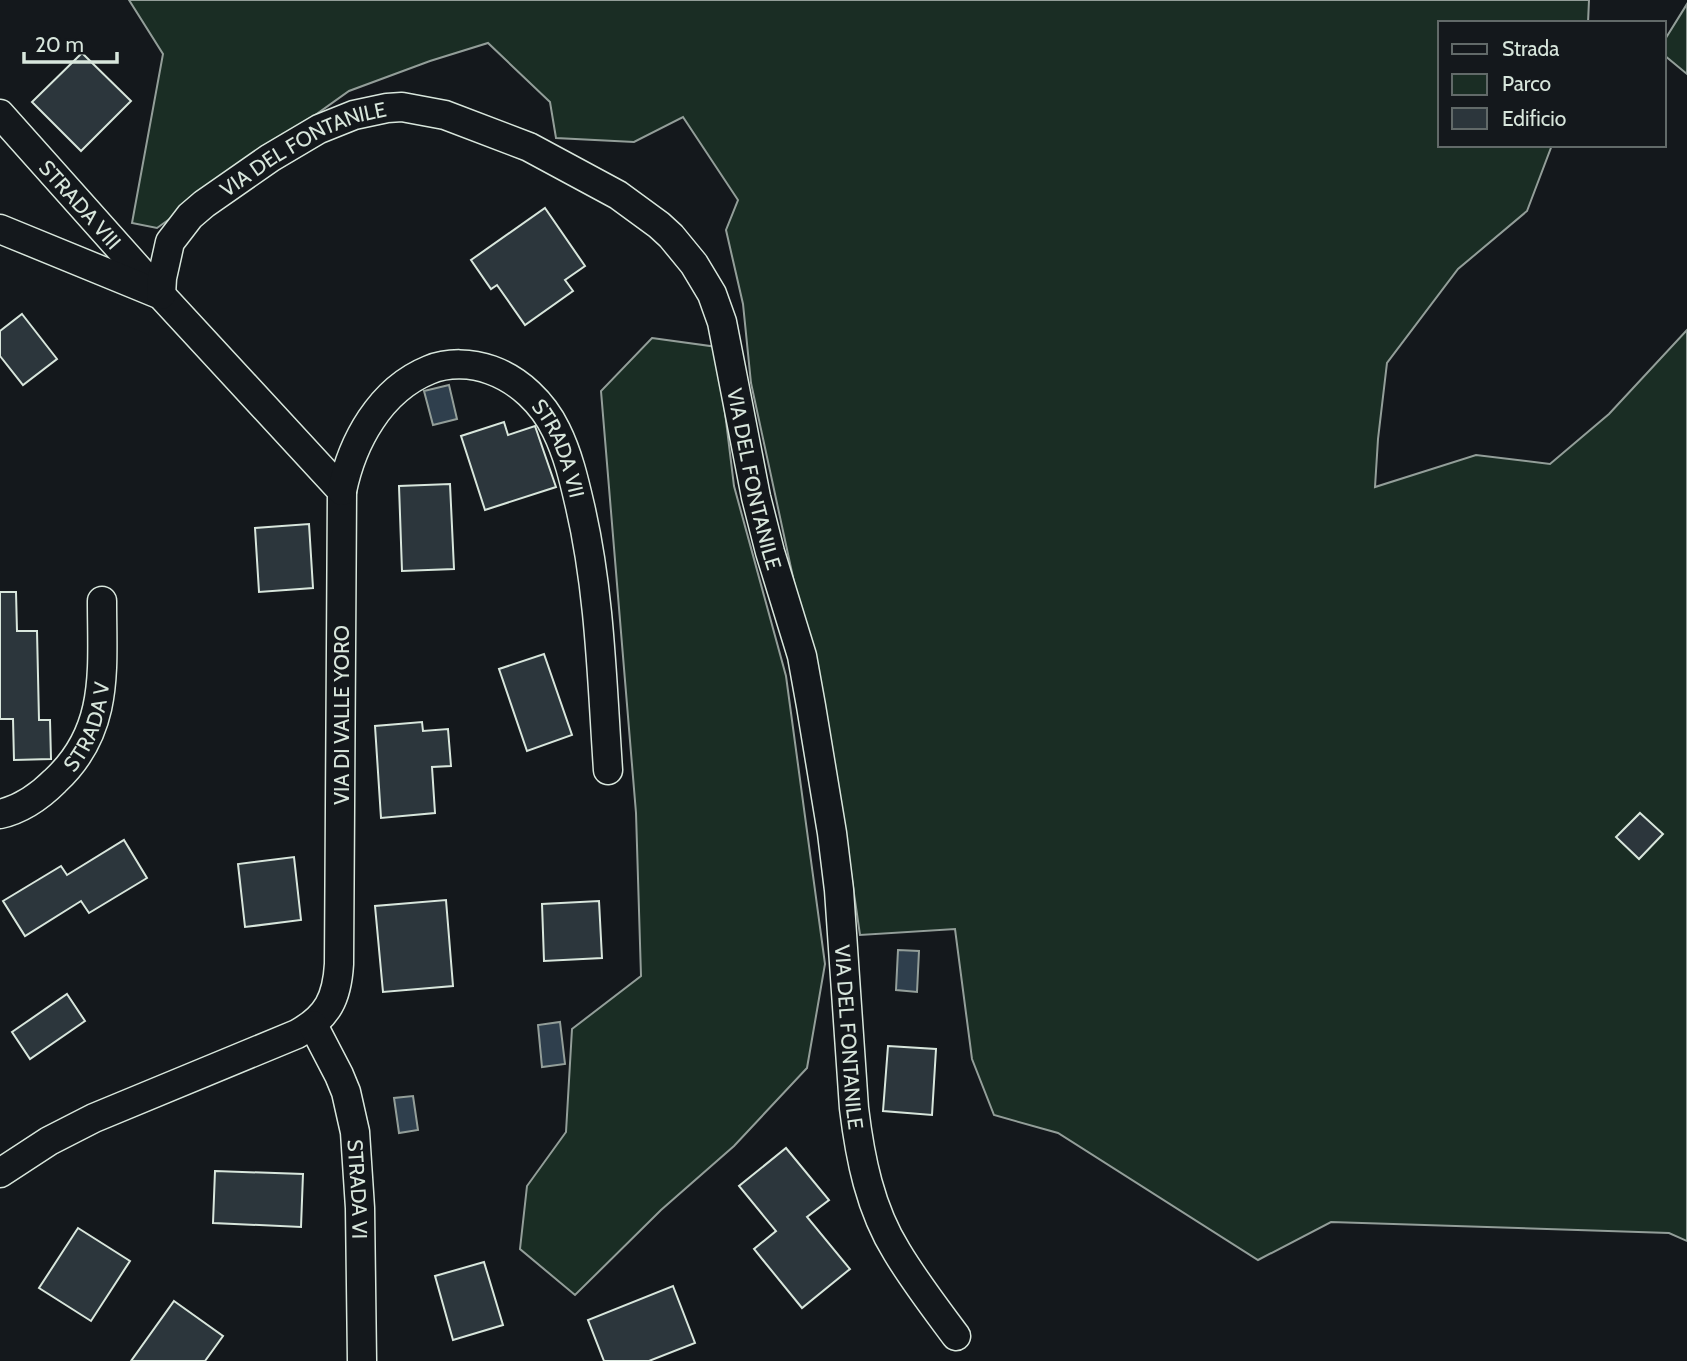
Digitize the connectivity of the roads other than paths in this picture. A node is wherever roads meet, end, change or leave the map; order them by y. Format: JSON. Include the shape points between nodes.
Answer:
{"nodes":[{"id":1,"x":0,"y":114,"type":"edge"},
{"id":2,"x":0,"y":229,"type":"edge"},
{"id":3,"x":162,"y":295,"type":"junction"},
{"id":4,"x":342,"y":491,"type":"junction"},
{"id":5,"x":102,"y":601,"type":"dead end"},
{"id":6,"x":608,"y":770,"type":"dead end"},
{"id":7,"x":0,"y":814,"type":"edge"},
{"id":8,"x":313,"y":1025,"type":"junction"},
{"id":9,"x":0,"y":1173,"type":"edge"},
{"id":10,"x":956,"y":1336,"type":"dead end"},
{"id":11,"x":362,"y":1361,"type":"edge"}],
"edges":[{"from":1,"to":3,"type":"street","name":"STRADA VIII"},
{"from":2,"to":3,"type":"street"},
{"from":3,"to":4,"type":"street"},
{"from":3,"to":10,"type":"street","name":"VIA DEL FONTANILE","via":[[170,242],[204,204],[319,129],[354,114],[395,108],[452,117],[529,147],[632,204],[671,236],[694,264],[722,322],[756,497],[798,641],[811,706],[838,879],[854,1108],[867,1182],[896,1252]]},
{"from":4,"to":6,"type":"street","name":"STRADA VII","via":[[354,449],[370,421],[399,388],[431,369],[454,364],[483,367],[509,378],[537,402],[556,430],[584,524],[599,633]]},
{"from":4,"to":8,"type":"street","name":"VIA DI VALLE YORO","via":[[339,964],[332,1001]]},
{"from":5,"to":7,"type":"street","name":"STRADA V","via":[[100,699],[87,740],[44,792]]},
{"from":8,"to":9,"type":"street","name":"VIA DI VALLE YORO","via":[[83,1124]]},
{"from":8,"to":11,"type":"street","name":"STRADA VI","via":[[339,1074],[355,1132]]}]}
